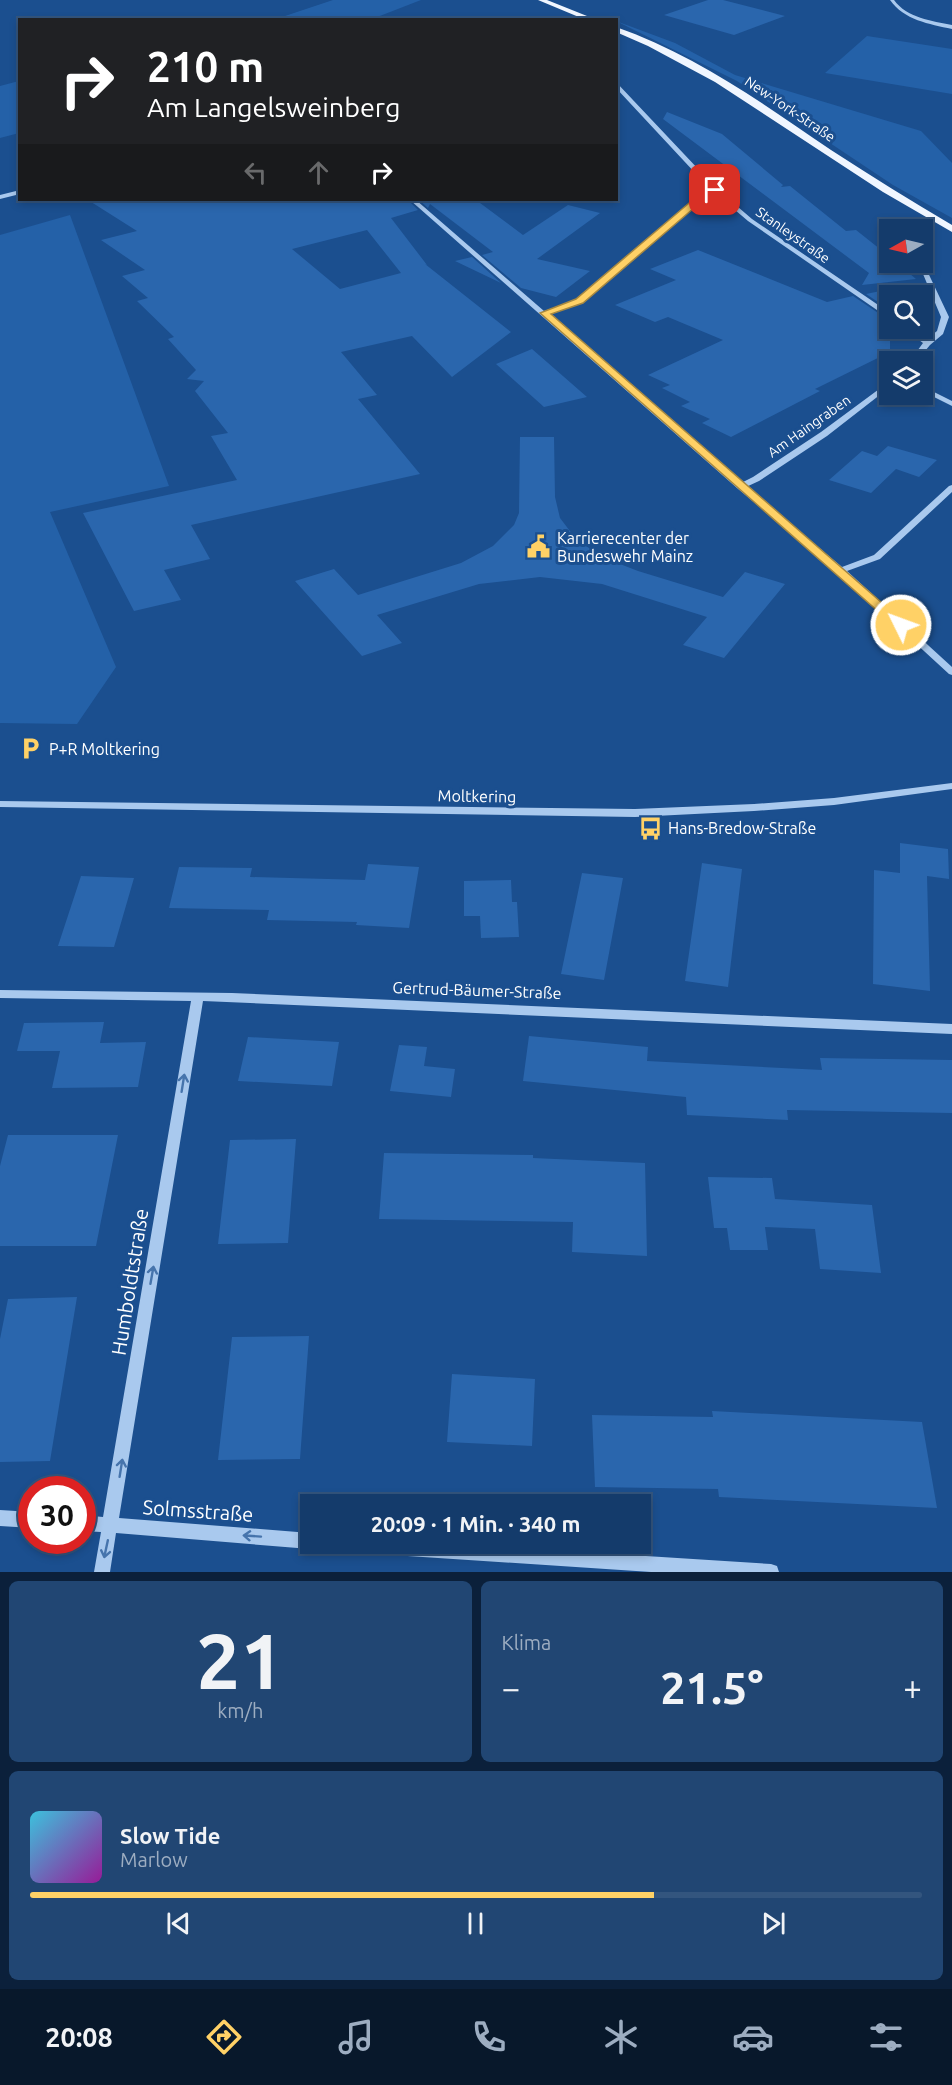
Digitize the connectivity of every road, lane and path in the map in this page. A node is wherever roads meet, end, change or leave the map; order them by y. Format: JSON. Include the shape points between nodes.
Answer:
{"nodes":[{"id":1,"x":541,"y":0,"type":"edge"},
{"id":2,"x":892,"y":0,"type":"edge"},
{"id":3,"x":589,"y":18,"type":"edge"},
{"id":4,"x":952,"y":27,"type":"edge"},
{"id":5,"x":618,"y":30,"type":"edge"},
{"id":6,"x":618,"y":87,"type":"edge"},
{"id":7,"x":715,"y":190,"type":"junction"},
{"id":8,"x":18,"y":192,"type":"edge"},
{"id":9,"x":0,"y":197,"type":"edge"},
{"id":10,"x":414,"y":201,"type":"edge"},
{"id":11,"x":949,"y":227,"type":"edge"},
{"id":12,"x":926,"y":273,"type":"edge"},
{"id":13,"x":879,"y":309,"type":"edge"},
{"id":14,"x":545,"y":313,"type":"junction"},
{"id":15,"x":921,"y":339,"type":"edge"},
{"id":16,"x":927,"y":343,"type":"junction"},
{"id":17,"x":921,"y":351,"type":"edge"},
{"id":18,"x":879,"y":392,"type":"edge"},
{"id":19,"x":933,"y":393,"type":"edge"},
{"id":20,"x":952,"y":404,"type":"edge"},
{"id":21,"x":740,"y":486,"type":"junction"},
{"id":22,"x":952,"y":488,"type":"edge"},
{"id":23,"x":841,"y":570,"type":"junction"},
{"id":24,"x":952,"y":672,"type":"edge"},
{"id":25,"x":952,"y":786,"type":"edge"},
{"id":26,"x":0,"y":804,"type":"edge"},
{"id":27,"x":0,"y":994,"type":"edge"},
{"id":28,"x":197,"y":999,"type":"junction"},
{"id":29,"x":952,"y":1029,"type":"edge"},
{"id":30,"x":0,"y":1518,"type":"edge"},
{"id":31,"x":18,"y":1519,"type":"edge"},
{"id":32,"x":96,"y":1524,"type":"edge"},
{"id":33,"x":111,"y":1525,"type":"junction"},
{"id":34,"x":300,"y":1540,"type":"edge"},
{"id":35,"x":498,"y":1554,"type":"edge"},
{"id":36,"x":102,"y":1572,"type":"edge"},
{"id":37,"x":771,"y":1572,"type":"edge"}],
"edges":[{"from":1,"to":3,"type":"main road"},
{"from":2,"to":4,"type":"street","via":[[913,16]]},
{"from":5,"to":11,"type":"main road","name":"New-York-Straße","via":[[735,89]]},
{"from":6,"to":7,"type":"street","name":"Stanleystraße"},
{"from":7,"to":13,"type":"street","name":"Stanleystraße","via":[[750,220]]},
{"from":7,"to":14,"type":"street","via":[[698,200],[580,301]]},
{"from":8,"to":9,"type":"street"},
{"from":10,"to":14,"type":"street"},
{"from":12,"to":16,"type":"street","via":[[945,317],[940,333]]},
{"from":14,"to":21,"type":"street"},
{"from":15,"to":16,"type":"street"},
{"from":16,"to":17,"type":"street"},
{"from":18,"to":21,"type":"street","name":"Am Haingraben","via":[[824,434]]},
{"from":19,"to":20,"type":"street"},
{"from":21,"to":23,"type":"street"},
{"from":22,"to":23,"type":"street","via":[[877,556]]},
{"from":23,"to":24,"type":"street"},
{"from":25,"to":26,"type":"street","name":"Moltkering","via":[[862,798],[635,813]]},
{"from":27,"to":28,"type":"street","name":"Gertrud-Bäumer-Straße"},
{"from":28,"to":29,"type":"street","name":"Gertrud-Bäumer-Straße","via":[[536,1008]]},
{"from":33,"to":28,"type":"street","name":"Humboldtstraße","one_way":true},
{"from":30,"to":31,"type":"street"},
{"from":32,"to":33,"type":"street","name":"Solmsstraße"},
{"from":34,"to":33,"type":"street","name":"Solmsstraße","one_way":true},
{"from":33,"to":36,"type":"street","name":"Humboldtstraße","one_way":true},
{"from":35,"to":37,"type":"street"}]}
